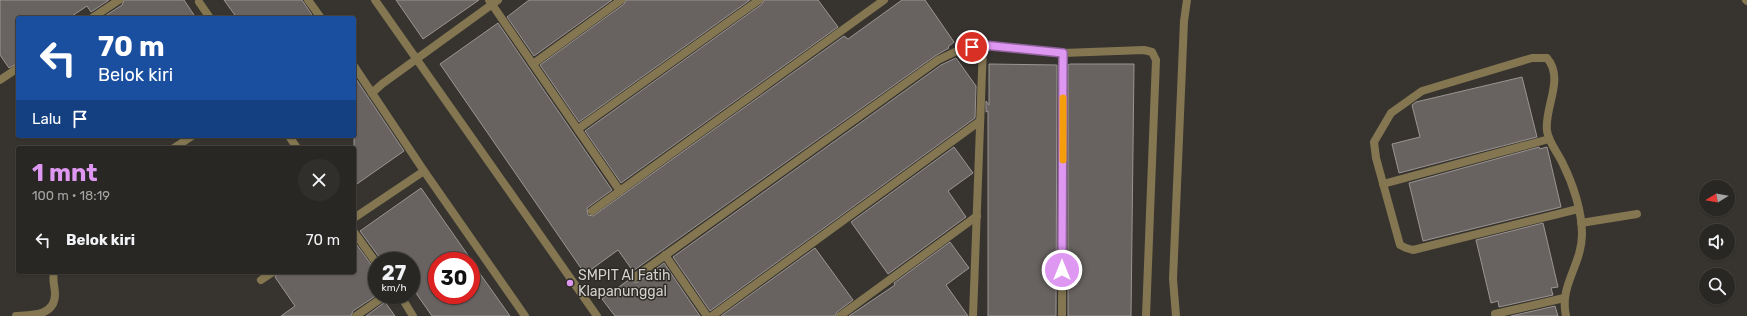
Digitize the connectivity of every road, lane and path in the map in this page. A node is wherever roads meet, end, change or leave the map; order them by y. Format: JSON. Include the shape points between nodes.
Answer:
{"nodes":[{"id":1,"x":119,"y":0,"type":"edge"},
{"id":2,"x":308,"y":0,"type":"edge"},
{"id":3,"x":376,"y":0,"type":"edge"},
{"id":4,"x":621,"y":0,"type":"edge"},
{"id":5,"x":759,"y":0,"type":"edge"},
{"id":6,"x":884,"y":0,"type":"edge"},
{"id":7,"x":1187,"y":0,"type":"edge"},
{"id":8,"x":199,"y":2,"type":"dead end"},
{"id":9,"x":493,"y":2,"type":"edge"},
{"id":10,"x":95,"y":16,"type":"edge"},
{"id":11,"x":209,"y":16,"type":"edge"},
{"id":12,"x":320,"y":16,"type":"edge"},
{"id":13,"x":983,"y":45,"type":"junction"},
{"id":14,"x":1063,"y":53,"type":"junction"},
{"id":15,"x":416,"y":60,"type":"junction"},
{"id":16,"x":533,"y":64,"type":"junction"},
{"id":17,"x":16,"y":69,"type":"edge"},
{"id":18,"x":356,"y":69,"type":"edge"},
{"id":19,"x":0,"y":80,"type":"edge"},
{"id":20,"x":372,"y":93,"type":"junction"},
{"id":21,"x":980,"y":121,"type":"junction"},
{"id":22,"x":578,"y":129,"type":"junction"},
{"id":23,"x":189,"y":138,"type":"edge"},
{"id":24,"x":1549,"y":139,"type":"junction"},
{"id":25,"x":177,"y":146,"type":"edge"},
{"id":26,"x":424,"y":172,"type":"junction"},
{"id":27,"x":1383,"y":184,"type":"junction"},
{"id":28,"x":620,"y":191,"type":"junction"},
{"id":29,"x":1578,"y":209,"type":"junction"},
{"id":30,"x":592,"y":211,"type":"dead end"},
{"id":31,"x":1637,"y":214,"type":"dead end"},
{"id":32,"x":977,"y":216,"type":"junction"},
{"id":33,"x":356,"y":217,"type":"edge"},
{"id":34,"x":1581,"y":223,"type":"junction"},
{"id":35,"x":356,"y":235,"type":"edge"},
{"id":36,"x":368,"y":252,"type":"edge"},
{"id":37,"x":665,"y":255,"type":"junction"},
{"id":38,"x":54,"y":274,"type":"edge"},
{"id":39,"x":270,"y":274,"type":"edge"},
{"id":40,"x":635,"y":278,"type":"dead end"},
{"id":41,"x":261,"y":280,"type":"dead end"},
{"id":42,"x":1564,"y":298,"type":"junction"},
{"id":43,"x":373,"y":304,"type":"edge"},
{"id":44,"x":406,"y":304,"type":"edge"},
{"id":45,"x":1494,"y":314,"type":"dead end"},
{"id":46,"x":16,"y":316,"type":"edge"},
{"id":47,"x":356,"y":316,"type":"edge"},
{"id":48,"x":413,"y":316,"type":"edge"},
{"id":49,"x":525,"y":316,"type":"edge"},
{"id":50,"x":597,"y":316,"type":"edge"},
{"id":51,"x":707,"y":316,"type":"edge"},
{"id":52,"x":712,"y":316,"type":"edge"},
{"id":53,"x":840,"y":316,"type":"edge"},
{"id":54,"x":972,"y":316,"type":"edge"},
{"id":55,"x":1062,"y":316,"type":"edge"},
{"id":56,"x":1146,"y":316,"type":"edge"},
{"id":57,"x":1176,"y":316,"type":"edge"},
{"id":58,"x":1566,"y":316,"type":"edge"}],
"edges":[{"from":1,"to":10,"type":"street"},
{"from":2,"to":12,"type":"street"},
{"from":3,"to":15,"type":"street"},
{"from":4,"to":16,"type":"street"},
{"from":5,"to":22,"type":"street"},
{"from":6,"to":28,"type":"street"},
{"from":7,"to":57,"type":"street","via":[[1173,279]]},
{"from":8,"to":11,"type":"street"},
{"from":9,"to":15,"type":"street"},
{"from":9,"to":16,"type":"street"},
{"from":13,"to":14,"type":"street"},
{"from":13,"to":21,"type":"street"},
{"from":13,"to":37,"type":"street","via":[[961,49],[938,60]]},
{"from":14,"to":55,"type":"street"},
{"from":14,"to":56,"type":"street","via":[[1144,50],[1152,52],[1156,60]]},
{"from":15,"to":20,"type":"street"},
{"from":15,"to":50,"type":"street"},
{"from":16,"to":22,"type":"street"},
{"from":17,"to":19,"type":"street"},
{"from":18,"to":20,"type":"street"},
{"from":20,"to":26,"type":"street"},
{"from":21,"to":32,"type":"street"},
{"from":21,"to":52,"type":"street"},
{"from":22,"to":28,"type":"street"},
{"from":23,"to":25,"type":"street"},
{"from":24,"to":27,"type":"street"},
{"from":24,"to":27,"type":"street","via":[[1547,120],[1553,95],[1554,72],[1547,58],[1532,58],[1422,91],[1391,113],[1374,142]]},
{"from":24,"to":29,"type":"street","via":[[1569,176]]},
{"from":26,"to":33,"type":"street"},
{"from":26,"to":49,"type":"street"},
{"from":27,"to":29,"type":"street","via":[[1400,245],[1413,250]]},
{"from":28,"to":30,"type":"street"},
{"from":29,"to":34,"type":"street"},
{"from":31,"to":34,"type":"street"},
{"from":32,"to":53,"type":"street"},
{"from":32,"to":54,"type":"street"},
{"from":34,"to":42,"type":"street","via":[[1579,256]]},
{"from":35,"to":36,"type":"street"},
{"from":37,"to":40,"type":"street"},
{"from":37,"to":51,"type":"street"},
{"from":38,"to":46,"type":"street","via":[[54,302],[51,308],[42,314]]},
{"from":39,"to":41,"type":"street"},
{"from":42,"to":45,"type":"street"},
{"from":42,"to":58,"type":"street"},
{"from":43,"to":47,"type":"street"},
{"from":44,"to":48,"type":"street"}]}
